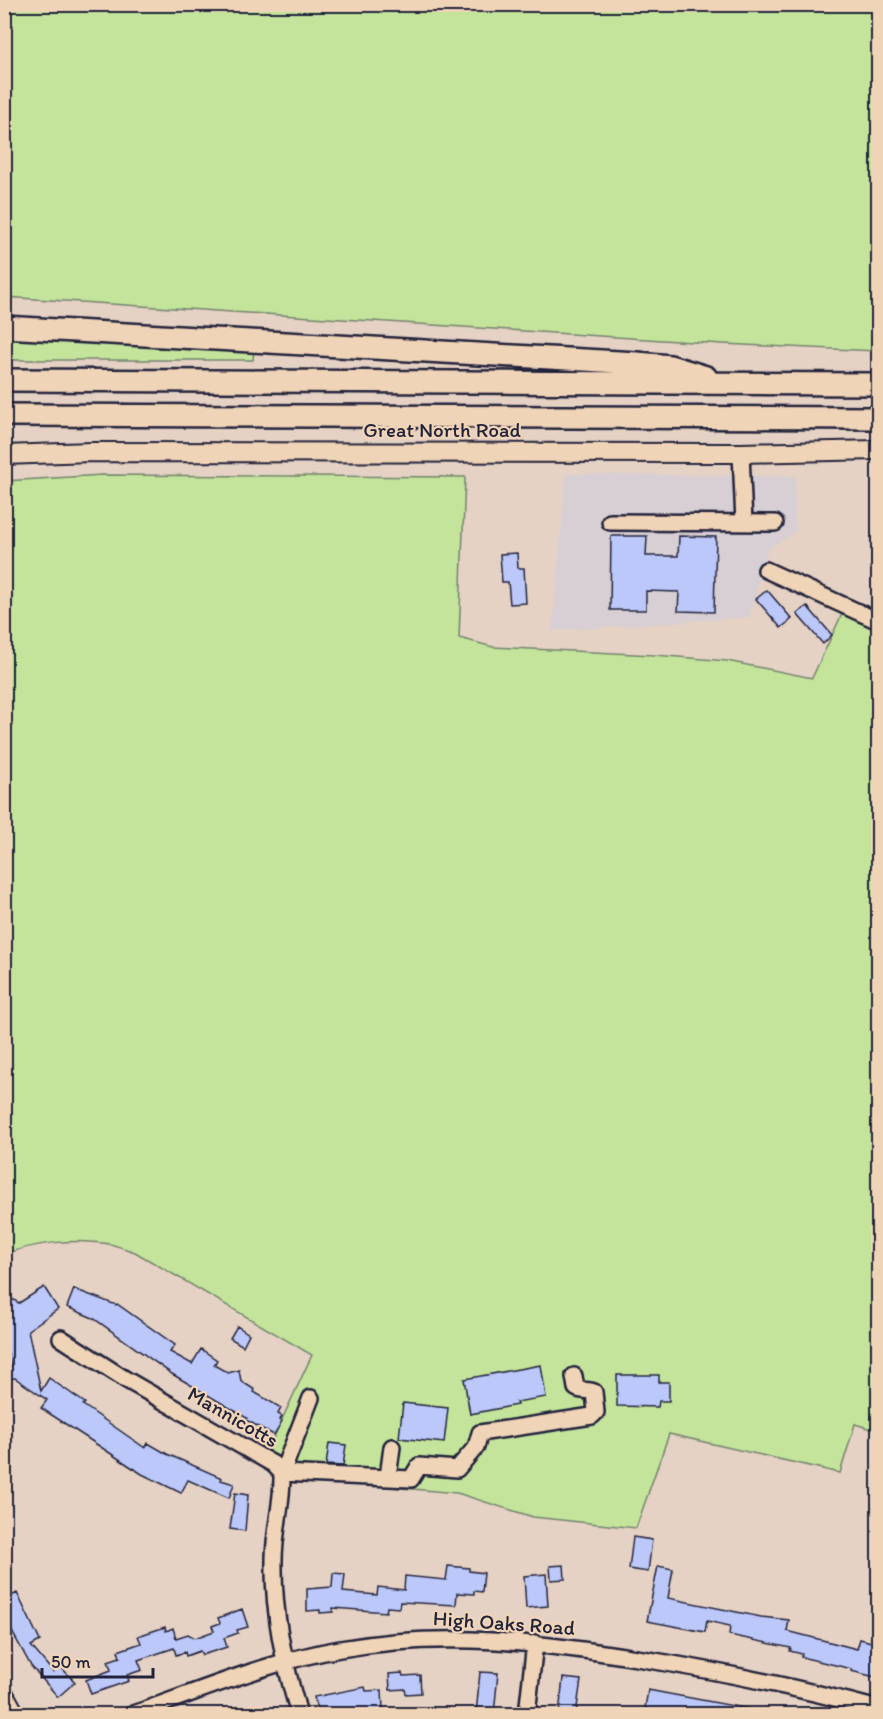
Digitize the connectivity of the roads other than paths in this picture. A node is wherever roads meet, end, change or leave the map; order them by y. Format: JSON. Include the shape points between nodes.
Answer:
{"nodes":[{"id":1,"x":4,"y":327,"type":"edge"},
{"id":2,"x":4,"y":380,"type":"edge"},
{"id":3,"x":730,"y":384,"type":"junction"},
{"id":4,"x":879,"y":384,"type":"edge"},
{"id":5,"x":4,"y":415,"type":"edge"},
{"id":6,"x":879,"y":418,"type":"edge"},
{"id":7,"x":879,"y":450,"type":"edge"},
{"id":8,"x":741,"y":453,"type":"junction"},
{"id":9,"x":4,"y":455,"type":"edge"},
{"id":10,"x":610,"y":522,"type":"dead end"},
{"id":11,"x":744,"y":523,"type":"junction"},
{"id":12,"x":775,"y":523,"type":"dead end"},
{"id":13,"x":766,"y":570,"type":"dead end"},
{"id":14,"x":879,"y":621,"type":"edge"},
{"id":15,"x":61,"y":1338,"type":"dead end"},
{"id":16,"x":574,"y":1376,"type":"dead end"},
{"id":17,"x":311,"y":1398,"type":"dead end"},
{"id":18,"x":392,"y":1448,"type":"dead end"},
{"id":19,"x":282,"y":1473,"type":"junction"},
{"id":20,"x":388,"y":1477,"type":"junction"},
{"id":21,"x":535,"y":1643,"type":"junction"},
{"id":22,"x":284,"y":1662,"type":"junction"},
{"id":23,"x":4,"y":1694,"type":"edge"},
{"id":24,"x":879,"y":1709,"type":"edge"},
{"id":25,"x":15,"y":1714,"type":"edge"},
{"id":26,"x":133,"y":1714,"type":"edge"},
{"id":27,"x":299,"y":1714,"type":"edge"},
{"id":28,"x":527,"y":1714,"type":"edge"}],
"edges":[{"from":1,"to":3,"type":"highway","via":[[637,363],[670,366]]},
{"from":2,"to":3,"type":"highway"},
{"from":3,"to":4,"type":"highway"},
{"from":5,"to":6,"type":"highway"},
{"from":7,"to":8,"type":"main road","name":"Great North Road"},
{"from":8,"to":9,"type":"main road","name":"Great North Road"},
{"from":8,"to":11,"type":"street"},
{"from":10,"to":11,"type":"street"},
{"from":11,"to":12,"type":"street"},
{"from":13,"to":14,"type":"street"},
{"from":15,"to":19,"type":"street","name":"Mannicotts"},
{"from":16,"to":20,"type":"street","via":[[576,1388],[594,1392],[596,1412],[592,1416],[480,1433],[476,1447],[457,1469],[419,1466],[411,1479]]},
{"from":17,"to":19,"type":"street"},
{"from":18,"to":20,"type":"street"},
{"from":19,"to":20,"type":"street"},
{"from":19,"to":22,"type":"street","name":"Mannicotts","via":[[274,1559]]},
{"from":21,"to":22,"type":"street","name":"High Oaks Road","via":[[454,1639],[385,1642]]},
{"from":21,"to":24,"type":"street","name":"High Oaks Road","via":[[717,1671]]},
{"from":21,"to":28,"type":"street"},
{"from":22,"to":26,"type":"street","name":"High Oaks Road"},
{"from":22,"to":27,"type":"street","name":"Mannicotts"},
{"from":23,"to":25,"type":"main road"}]}
